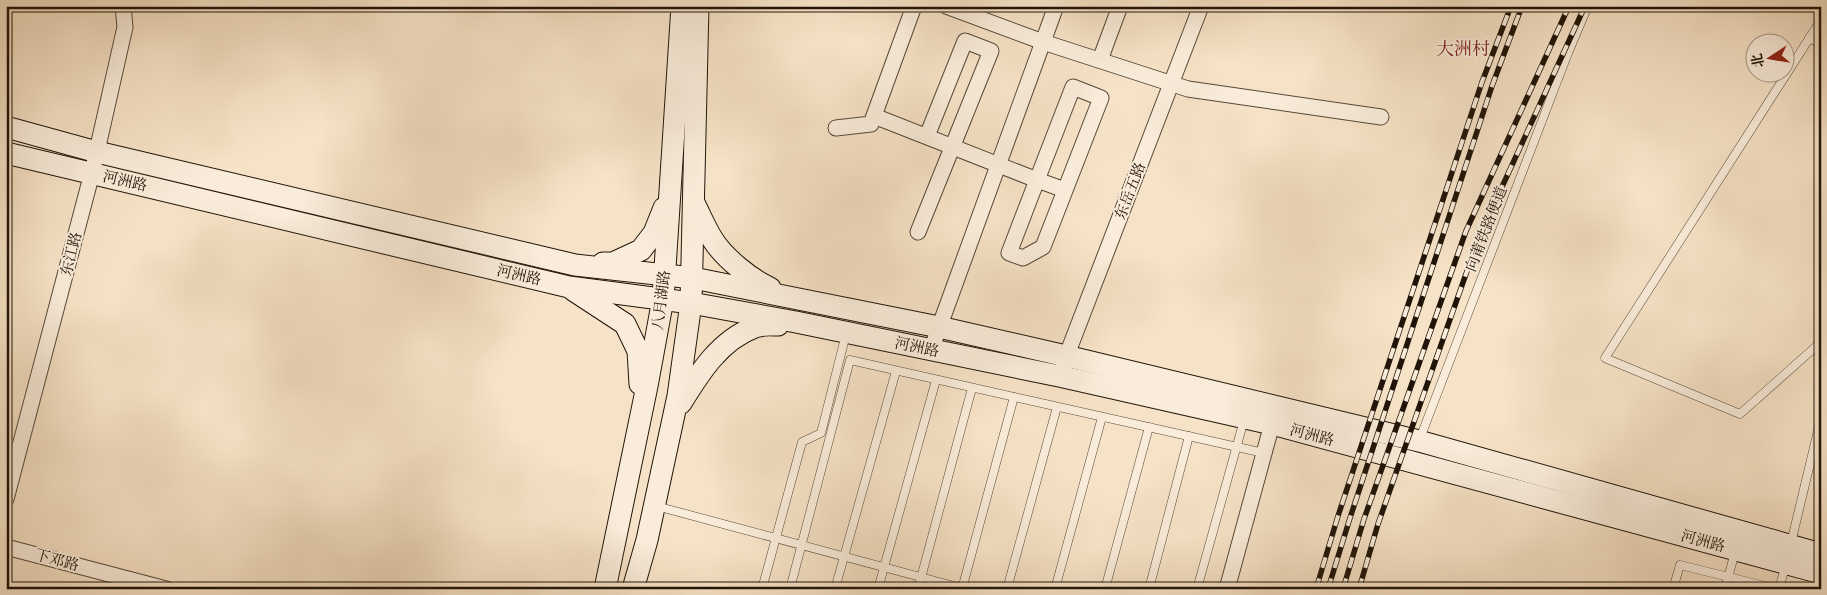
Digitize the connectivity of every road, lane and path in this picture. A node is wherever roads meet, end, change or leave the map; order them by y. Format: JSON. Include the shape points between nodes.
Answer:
{"nodes":[{"id":1,"x":122,"y":6,"type":"edge"},
{"id":2,"x":682,"y":6,"type":"edge"},
{"id":3,"x":698,"y":6,"type":"edge"},
{"id":4,"x":914,"y":6,"type":"edge"},
{"id":5,"x":946,"y":6,"type":"edge"},
{"id":6,"x":1056,"y":6,"type":"edge"},
{"id":7,"x":1120,"y":6,"type":"edge"},
{"id":8,"x":1200,"y":6,"type":"edge"},
{"id":9,"x":1588,"y":6,"type":"edge"},
{"id":10,"x":1821,"y":20,"type":"edge"},
{"id":11,"x":1809,"y":38,"type":"junction"},
{"id":12,"x":1043,"y":42,"type":"junction"},
{"id":13,"x":1821,"y":44,"type":"edge"},
{"id":14,"x":1100,"y":60,"type":"junction"},
{"id":15,"x":1171,"y":83,"type":"junction"},
{"id":16,"x":874,"y":116,"type":"junction"},
{"id":17,"x":1380,"y":117,"type":"dead end"},
{"id":18,"x":6,"y":127,"type":"edge"},
{"id":19,"x":836,"y":128,"type":"dead end"},
{"id":20,"x":927,"y":136,"type":"junction"},
{"id":21,"x":953,"y":146,"type":"junction"},
{"id":22,"x":97,"y":152,"type":"junction"},
{"id":23,"x":6,"y":153,"type":"edge"},
{"id":24,"x":998,"y":164,"type":"junction"},
{"id":25,"x":92,"y":173,"type":"junction"},
{"id":26,"x":1037,"y":180,"type":"junction"},
{"id":27,"x":1065,"y":190,"type":"junction"},
{"id":28,"x":671,"y":191,"type":"junction"},
{"id":29,"x":694,"y":203,"type":"junction"},
{"id":30,"x":918,"y":232,"type":"dead end"},
{"id":31,"x":575,"y":265,"type":"junction"},
{"id":32,"x":665,"y":274,"type":"junction"},
{"id":33,"x":693,"y":278,"type":"junction"},
{"id":34,"x":569,"y":287,"type":"junction"},
{"id":35,"x":795,"y":298,"type":"junction"},
{"id":36,"x":663,"y":299,"type":"junction"},
{"id":37,"x":691,"y":303,"type":"junction"},
{"id":38,"x":805,"y":324,"type":"junction"},
{"id":39,"x":939,"y":328,"type":"junction"},
{"id":40,"x":846,"y":332,"type":"junction"},
{"id":41,"x":1821,"y":342,"type":"edge"},
{"id":42,"x":931,"y":350,"type":"junction"},
{"id":43,"x":1066,"y":356,"type":"junction"},
{"id":44,"x":896,"y":371,"type":"junction"},
{"id":45,"x":1058,"y":376,"type":"junction"},
{"id":46,"x":936,"y":380,"type":"junction"},
{"id":47,"x":972,"y":388,"type":"junction"},
{"id":48,"x":1014,"y":397,"type":"junction"},
{"id":49,"x":1056,"y":407,"type":"junction"},
{"id":50,"x":642,"y":413,"type":"junction"},
{"id":51,"x":674,"y":414,"type":"junction"},
{"id":52,"x":1102,"y":417,"type":"junction"},
{"id":53,"x":1244,"y":418,"type":"junction"},
{"id":54,"x":1821,"y":418,"type":"edge"},
{"id":55,"x":1272,"y":424,"type":"junction"},
{"id":56,"x":1149,"y":427,"type":"junction"},
{"id":57,"x":1189,"y":436,"type":"junction"},
{"id":58,"x":1237,"y":447,"type":"junction"},
{"id":59,"x":1415,"y":451,"type":"junction"},
{"id":60,"x":1264,"y":453,"type":"junction"},
{"id":61,"x":6,"y":499,"type":"edge"},
{"id":62,"x":654,"y":505,"type":"junction"},
{"id":63,"x":776,"y":538,"type":"junction"},
{"id":64,"x":802,"y":545,"type":"junction"},
{"id":65,"x":6,"y":547,"type":"edge"},
{"id":66,"x":1735,"y":550,"type":"junction"},
{"id":67,"x":1821,"y":554,"type":"edge"},
{"id":68,"x":1788,"y":555,"type":"junction"},
{"id":69,"x":844,"y":556,"type":"junction"},
{"id":70,"x":884,"y":567,"type":"junction"},
{"id":71,"x":1821,"y":573,"type":"edge"},
{"id":72,"x":922,"y":577,"type":"junction"},
{"id":73,"x":1728,"y":577,"type":"junction"},
{"id":74,"x":963,"y":588,"type":"edge"},
{"id":75,"x":166,"y":589,"type":"edge"},
{"id":76,"x":605,"y":589,"type":"edge"},
{"id":77,"x":633,"y":589,"type":"edge"},
{"id":78,"x":762,"y":589,"type":"edge"},
{"id":79,"x":790,"y":589,"type":"edge"},
{"id":80,"x":835,"y":589,"type":"edge"},
{"id":81,"x":878,"y":589,"type":"edge"},
{"id":82,"x":918,"y":589,"type":"edge"},
{"id":83,"x":1008,"y":589,"type":"edge"},
{"id":84,"x":1055,"y":589,"type":"edge"},
{"id":85,"x":1105,"y":589,"type":"edge"},
{"id":86,"x":1149,"y":589,"type":"edge"},
{"id":87,"x":1197,"y":589,"type":"edge"},
{"id":88,"x":1226,"y":589,"type":"edge"},
{"id":89,"x":1673,"y":589,"type":"edge"},
{"id":90,"x":1725,"y":589,"type":"edge"},
{"id":91,"x":1778,"y":589,"type":"edge"}],
"edges":[{"from":1,"to":22,"type":"street","name":"东江路","via":[[125,27]]},
{"from":2,"to":28,"type":"main road","name":"八月湖路"},
{"from":3,"to":29,"type":"main road","name":"八月湖路"},
{"from":4,"to":16,"type":"street"},
{"from":5,"to":12,"type":"street"},
{"from":6,"to":12,"type":"street"},
{"from":7,"to":14,"type":"street"},
{"from":8,"to":15,"type":"street","name":"东岳五路"},
{"from":9,"to":59,"type":"lane","name":"向莆铁路便道"},
{"from":10,"to":11,"type":"lane"},
{"from":11,"to":13,"type":"lane"},
{"from":11,"to":41,"type":"lane","via":[[1605,358],[1740,414]]},
{"from":12,"to":14,"type":"street"},
{"from":12,"to":24,"type":"street"},
{"from":14,"to":15,"type":"street"},
{"from":15,"to":17,"type":"street","via":[[1188,89]]},
{"from":15,"to":43,"type":"street","name":"东岳五路"},
{"from":16,"to":19,"type":"street","via":[[871,124]]},
{"from":16,"to":20,"type":"street"},
{"from":18,"to":22,"type":"main road"},
{"from":20,"to":21,"type":"street"},
{"from":20,"to":21,"type":"street","via":[[965,41],[991,51]]},
{"from":21,"to":24,"type":"street"},
{"from":21,"to":30,"type":"street"},
{"from":22,"to":25,"type":"street","name":"东江路"},
{"from":22,"to":31,"type":"main road"},
{"from":23,"to":25,"type":"main road","name":"河洲路"},
{"from":24,"to":26,"type":"street"},
{"from":24,"to":39,"type":"street"},
{"from":25,"to":34,"type":"main road","name":"河洲路"},
{"from":25,"to":61,"type":"street","name":"东江路"},
{"from":26,"to":27,"type":"street"},
{"from":26,"to":27,"type":"street","via":[[1009,253],[1023,258],[1043,247]]},
{"from":26,"to":27,"type":"street","via":[[1072,87],[1101,98]]},
{"from":28,"to":31,"type":"main road","via":[[654,233],[641,250],[613,263]]},
{"from":28,"to":32,"type":"main road","name":"八月湖路"},
{"from":29,"to":33,"type":"main road","name":"八月湖路"},
{"from":29,"to":35,"type":"main road","via":[[714,242],[740,269],[761,284]]},
{"from":31,"to":32,"type":"main road"},
{"from":32,"to":33,"type":"main road"},
{"from":32,"to":36,"type":"main road","name":"八月湖路"},
{"from":33,"to":35,"type":"main road"},
{"from":33,"to":37,"type":"main road","name":"八月湖路"},
{"from":34,"to":36,"type":"main road","name":"河洲路"},
{"from":34,"to":50,"type":"main road","via":[[625,324],[638,351]]},
{"from":35,"to":39,"type":"main road"},
{"from":36,"to":37,"type":"main road","name":"河洲路"},
{"from":36,"to":50,"type":"main road","name":"八月湖路"},
{"from":37,"to":38,"type":"main road","name":"河洲路"},
{"from":37,"to":51,"type":"main road","name":"八月湖路"},
{"from":38,"to":40,"type":"main road","name":"河洲路"},
{"from":38,"to":51,"type":"main road","via":[[756,326],[727,341],[698,374]]},
{"from":39,"to":42,"type":"street"},
{"from":39,"to":43,"type":"main road"},
{"from":40,"to":42,"type":"main road","name":"河洲路"},
{"from":40,"to":63,"type":"lane","via":[[821,433],[802,442]]},
{"from":42,"to":45,"type":"main road","name":"河洲路"},
{"from":43,"to":45,"type":"street","name":"东岳五路"},
{"from":43,"to":59,"type":"main road"},
{"from":44,"to":46,"type":"lane"},
{"from":44,"to":64,"type":"lane","via":[[850,360]]},
{"from":44,"to":69,"type":"lane"},
{"from":45,"to":53,"type":"main road","name":"河洲路"},
{"from":46,"to":47,"type":"lane"},
{"from":46,"to":70,"type":"lane"},
{"from":47,"to":48,"type":"lane"},
{"from":47,"to":72,"type":"lane"},
{"from":48,"to":49,"type":"lane"},
{"from":48,"to":74,"type":"lane"},
{"from":49,"to":52,"type":"lane"},
{"from":49,"to":83,"type":"lane"},
{"from":50,"to":76,"type":"main road","name":"八月湖路"},
{"from":51,"to":62,"type":"main road","name":"八月湖路"},
{"from":52,"to":56,"type":"lane"},
{"from":52,"to":84,"type":"lane"},
{"from":53,"to":55,"type":"main road","name":"河洲路"},
{"from":53,"to":58,"type":"lane"},
{"from":54,"to":68,"type":"lane"},
{"from":55,"to":59,"type":"main road","name":"河洲路"},
{"from":55,"to":60,"type":"street"},
{"from":56,"to":57,"type":"lane"},
{"from":56,"to":85,"type":"lane"},
{"from":57,"to":58,"type":"lane"},
{"from":57,"to":86,"type":"lane"},
{"from":58,"to":60,"type":"lane"},
{"from":58,"to":87,"type":"lane"},
{"from":59,"to":66,"type":"main road","name":"河洲路"},
{"from":59,"to":68,"type":"main road"},
{"from":60,"to":88,"type":"street"},
{"from":62,"to":63,"type":"lane"},
{"from":62,"to":77,"type":"main road","name":"八月湖路"},
{"from":63,"to":64,"type":"lane"},
{"from":63,"to":78,"type":"lane"},
{"from":64,"to":69,"type":"lane"},
{"from":64,"to":79,"type":"lane"},
{"from":65,"to":75,"type":"street","name":"下邓路"},
{"from":66,"to":68,"type":"main road","name":"河洲路"},
{"from":66,"to":73,"type":"lane"},
{"from":67,"to":68,"type":"main road"},
{"from":68,"to":71,"type":"main road","name":"河洲路"},
{"from":68,"to":91,"type":"lane"},
{"from":69,"to":70,"type":"lane"},
{"from":69,"to":80,"type":"lane"},
{"from":70,"to":72,"type":"lane"},
{"from":70,"to":81,"type":"lane"},
{"from":72,"to":74,"type":"lane"},
{"from":72,"to":82,"type":"lane"},
{"from":73,"to":89,"type":"lane","via":[[1680,565]]},
{"from":73,"to":90,"type":"lane"},
{"from":73,"to":91,"type":"lane"}]}
